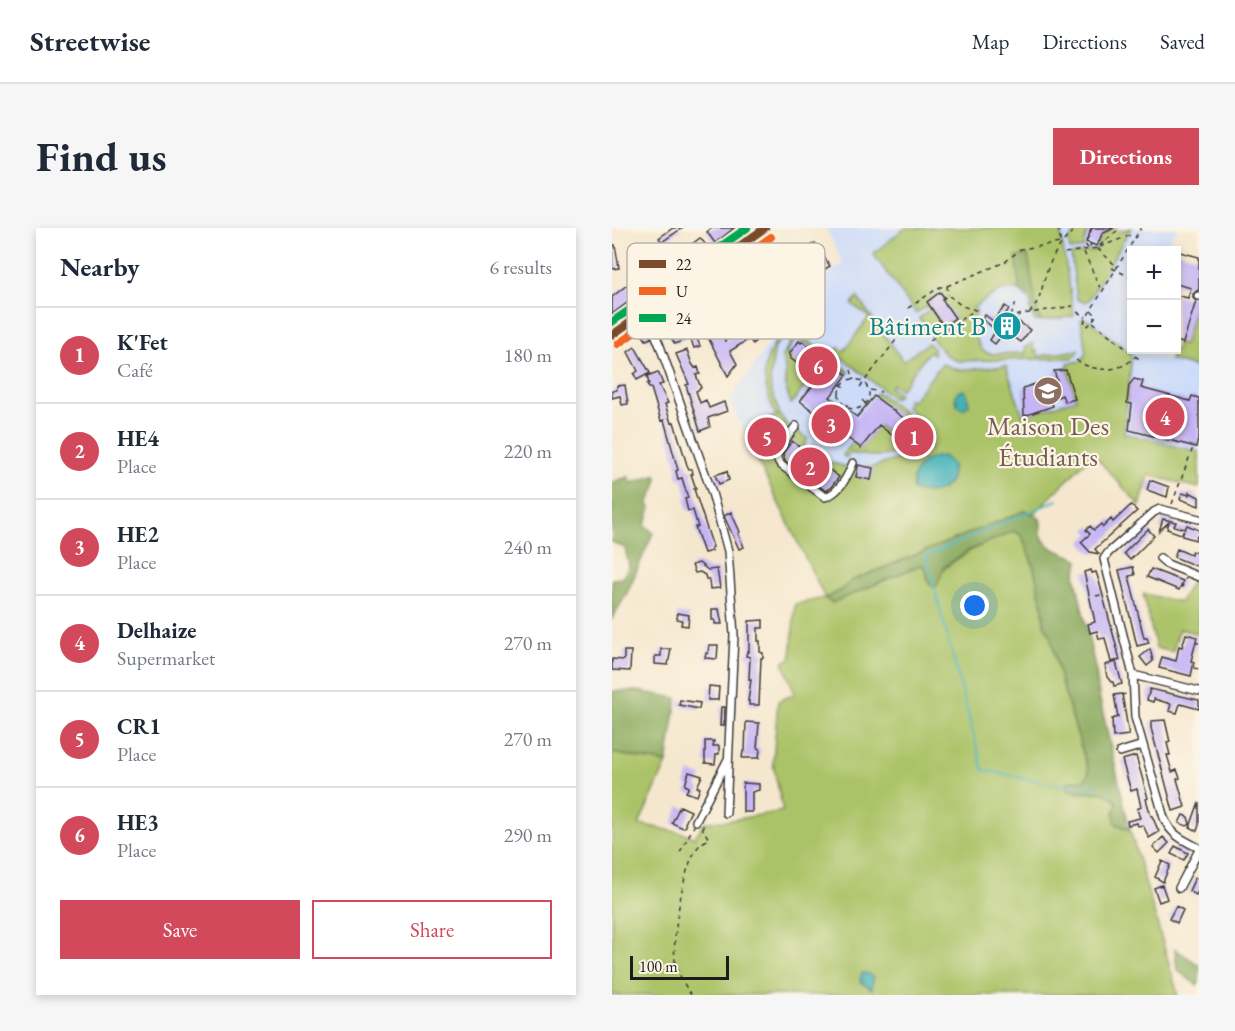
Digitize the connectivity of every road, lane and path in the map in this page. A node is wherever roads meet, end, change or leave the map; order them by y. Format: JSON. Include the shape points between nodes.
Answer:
{"nodes":[{"id":1,"x":765,"y":228,"type":"edge"},
{"id":2,"x":1059,"y":228,"type":"edge"},
{"id":3,"x":1076,"y":228,"type":"edge"},
{"id":4,"x":1091,"y":228,"type":"edge"},
{"id":5,"x":1140,"y":228,"type":"edge"},
{"id":6,"x":1118,"y":230,"type":"dead end"},
{"id":7,"x":1131,"y":236,"type":"dead end"},
{"id":8,"x":744,"y":243,"type":"edge"},
{"id":9,"x":1060,"y":243,"type":"junction"},
{"id":10,"x":1091,"y":244,"type":"dead end"},
{"id":11,"x":1097,"y":248,"type":"junction"},
{"id":12,"x":1089,"y":250,"type":"junction"},
{"id":13,"x":1084,"y":251,"type":"junction"},
{"id":14,"x":1065,"y":254,"type":"dead end"},
{"id":15,"x":1114,"y":264,"type":"dead end"},
{"id":16,"x":1112,"y":268,"type":"dead end"},
{"id":17,"x":1115,"y":270,"type":"junction"},
{"id":18,"x":1127,"y":276,"type":"edge"},
{"id":19,"x":947,"y":286,"type":"junction"},
{"id":20,"x":1100,"y":288,"type":"dead end"},
{"id":21,"x":948,"y":295,"type":"junction"},
{"id":22,"x":1094,"y":297,"type":"dead end"},
{"id":23,"x":1017,"y":299,"type":"dead end"},
{"id":24,"x":1098,"y":299,"type":"junction"},
{"id":25,"x":942,"y":300,"type":"dead end"},
{"id":26,"x":1073,"y":306,"type":"dead end"},
{"id":27,"x":908,"y":308,"type":"dead end"},
{"id":28,"x":975,"y":310,"type":"junction"},
{"id":29,"x":979,"y":311,"type":"dead end"},
{"id":30,"x":1091,"y":311,"type":"junction"},
{"id":31,"x":1077,"y":312,"type":"dead end"},
{"id":32,"x":1029,"y":313,"type":"junction"},
{"id":33,"x":1011,"y":317,"type":"junction"},
{"id":34,"x":1087,"y":317,"type":"junction"},
{"id":35,"x":1008,"y":318,"type":"dead end"},
{"id":36,"x":1092,"y":322,"type":"junction"},
{"id":37,"x":627,"y":325,"type":"edge"},
{"id":38,"x":612,"y":335,"type":"edge"},
{"id":39,"x":657,"y":339,"type":"edge"},
{"id":40,"x":896,"y":340,"type":"dead end"},
{"id":41,"x":930,"y":340,"type":"dead end"},
{"id":42,"x":1136,"y":356,"type":"junction"},
{"id":43,"x":1139,"y":359,"type":"dead end"},
{"id":44,"x":1076,"y":360,"type":"dead end"},
{"id":45,"x":851,"y":370,"type":"dead end"},
{"id":46,"x":854,"y":380,"type":"junction"},
{"id":47,"x":863,"y":383,"type":"junction"},
{"id":48,"x":841,"y":385,"type":"junction"},
{"id":49,"x":860,"y":387,"type":"dead end"},
{"id":50,"x":847,"y":389,"type":"dead end"},
{"id":51,"x":868,"y":390,"type":"junction"},
{"id":52,"x":881,"y":392,"type":"dead end"},
{"id":53,"x":862,"y":400,"type":"dead end"},
{"id":54,"x":849,"y":402,"type":"dead end"},
{"id":55,"x":866,"y":404,"type":"junction"},
{"id":56,"x":845,"y":407,"type":"junction"},
{"id":57,"x":796,"y":426,"type":"dead end"},
{"id":58,"x":1197,"y":447,"type":"dead end"},
{"id":59,"x":853,"y":463,"type":"dead end"},
{"id":60,"x":1170,"y":510,"type":"junction"},
{"id":61,"x":1199,"y":519,"type":"edge"},
{"id":62,"x":1160,"y":558,"type":"dead end"},
{"id":63,"x":1189,"y":573,"type":"junction"},
{"id":64,"x":1199,"y":577,"type":"edge"},
{"id":65,"x":1181,"y":586,"type":"dead end"},
{"id":66,"x":1112,"y":592,"type":"junction"},
{"id":67,"x":1096,"y":596,"type":"dead end"},
{"id":68,"x":1194,"y":668,"type":"dead end"},
{"id":69,"x":1199,"y":669,"type":"edge"},
{"id":70,"x":1133,"y":675,"type":"junction"},
{"id":71,"x":1199,"y":691,"type":"edge"},
{"id":72,"x":1143,"y":745,"type":"junction"},
{"id":73,"x":1120,"y":752,"type":"dead end"},
{"id":74,"x":729,"y":757,"type":"junction"},
{"id":75,"x":705,"y":804,"type":"junction"},
{"id":76,"x":726,"y":813,"type":"dead end"},
{"id":77,"x":696,"y":821,"type":"joint"},
{"id":78,"x":1199,"y":849,"type":"edge"},
{"id":79,"x":680,"y":852,"type":"dead end"},
{"id":80,"x":1179,"y":888,"type":"dead end"},
{"id":81,"x":691,"y":995,"type":"edge"}],
"edges":[{"from":1,"to":8,"type":"main road"},
{"from":2,"to":9,"type":"path"},
{"from":3,"to":9,"type":"path"},
{"from":4,"to":12,"type":"path","via":[[1085,244]]},
{"from":5,"to":17,"type":"path"},
{"from":6,"to":11,"type":"path"},
{"from":7,"to":11,"type":"path"},
{"from":9,"to":19,"type":"path","via":[[1021,249],[1005,262]]},
{"from":9,"to":32,"type":"path","via":[[1039,299]]},
{"from":10,"to":12,"type":"path"},
{"from":11,"to":12,"type":"path"},
{"from":11,"to":15,"type":"path"},
{"from":12,"to":13,"type":"path"},
{"from":13,"to":14,"type":"path"},
{"from":13,"to":20,"type":"path"},
{"from":16,"to":17,"type":"path"},
{"from":17,"to":18,"type":"path"},
{"from":17,"to":24,"type":"path"},
{"from":19,"to":21,"type":"path"},
{"from":19,"to":27,"type":"path"},
{"from":21,"to":25,"type":"path"},
{"from":21,"to":28,"type":"path"},
{"from":22,"to":24,"type":"path"},
{"from":23,"to":33,"type":"path"},
{"from":24,"to":30,"type":"path"},
{"from":26,"to":32,"type":"path"},
{"from":28,"to":29,"type":"path"},
{"from":28,"to":41,"type":"path"},
{"from":30,"to":34,"type":"path"},
{"from":30,"to":36,"type":"path","via":[[1097,315]]},
{"from":31,"to":34,"type":"path"},
{"from":32,"to":33,"type":"path"},
{"from":33,"to":35,"type":"path"},
{"from":34,"to":36,"type":"path","via":[[1085,325]]},
{"from":36,"to":42,"type":"path"},
{"from":37,"to":38,"type":"main road"},
{"from":39,"to":74,"type":"street","via":[[712,493],[728,551],[734,635]]},
{"from":40,"to":47,"type":"path"},
{"from":42,"to":43,"type":"path"},
{"from":42,"to":44,"type":"path","via":[[1127,366],[1116,369],[1098,369]]},
{"from":45,"to":46,"type":"path"},
{"from":46,"to":47,"type":"path"},
{"from":46,"to":48,"type":"path"},
{"from":47,"to":49,"type":"path"},
{"from":47,"to":51,"type":"path"},
{"from":48,"to":50,"type":"path"},
{"from":48,"to":56,"type":"path"},
{"from":51,"to":52,"type":"path"},
{"from":51,"to":55,"type":"path"},
{"from":53,"to":55,"type":"path"},
{"from":54,"to":56,"type":"path"},
{"from":55,"to":56,"type":"path","via":[[856,409]]},
{"from":57,"to":59,"type":"street","via":[[778,449],[777,459],[825,497],[841,485]]},
{"from":58,"to":60,"type":"path","via":[[1192,450]]},
{"from":60,"to":61,"type":"street"},
{"from":60,"to":66,"type":"street","via":[[1154,512],[1108,553],[1104,559]]},
{"from":62,"to":63,"type":"street"},
{"from":63,"to":64,"type":"street"},
{"from":63,"to":65,"type":"path"},
{"from":66,"to":67,"type":"path"},
{"from":66,"to":70,"type":"street"},
{"from":68,"to":69,"type":"path"},
{"from":70,"to":71,"type":"street"},
{"from":70,"to":72,"type":"street"},
{"from":72,"to":73,"type":"street"},
{"from":72,"to":78,"type":"street","via":[[1167,826],[1175,836]]},
{"from":74,"to":75,"type":"street"},
{"from":74,"to":76,"type":"street"},
{"from":75,"to":77,"type":"street"},
{"from":75,"to":81,"type":"path","via":[[703,830],[709,839],[698,846],[691,858],[675,936],[675,961]]},
{"from":77,"to":79,"type":"path"},
{"from":78,"to":80,"type":"street"}]}
